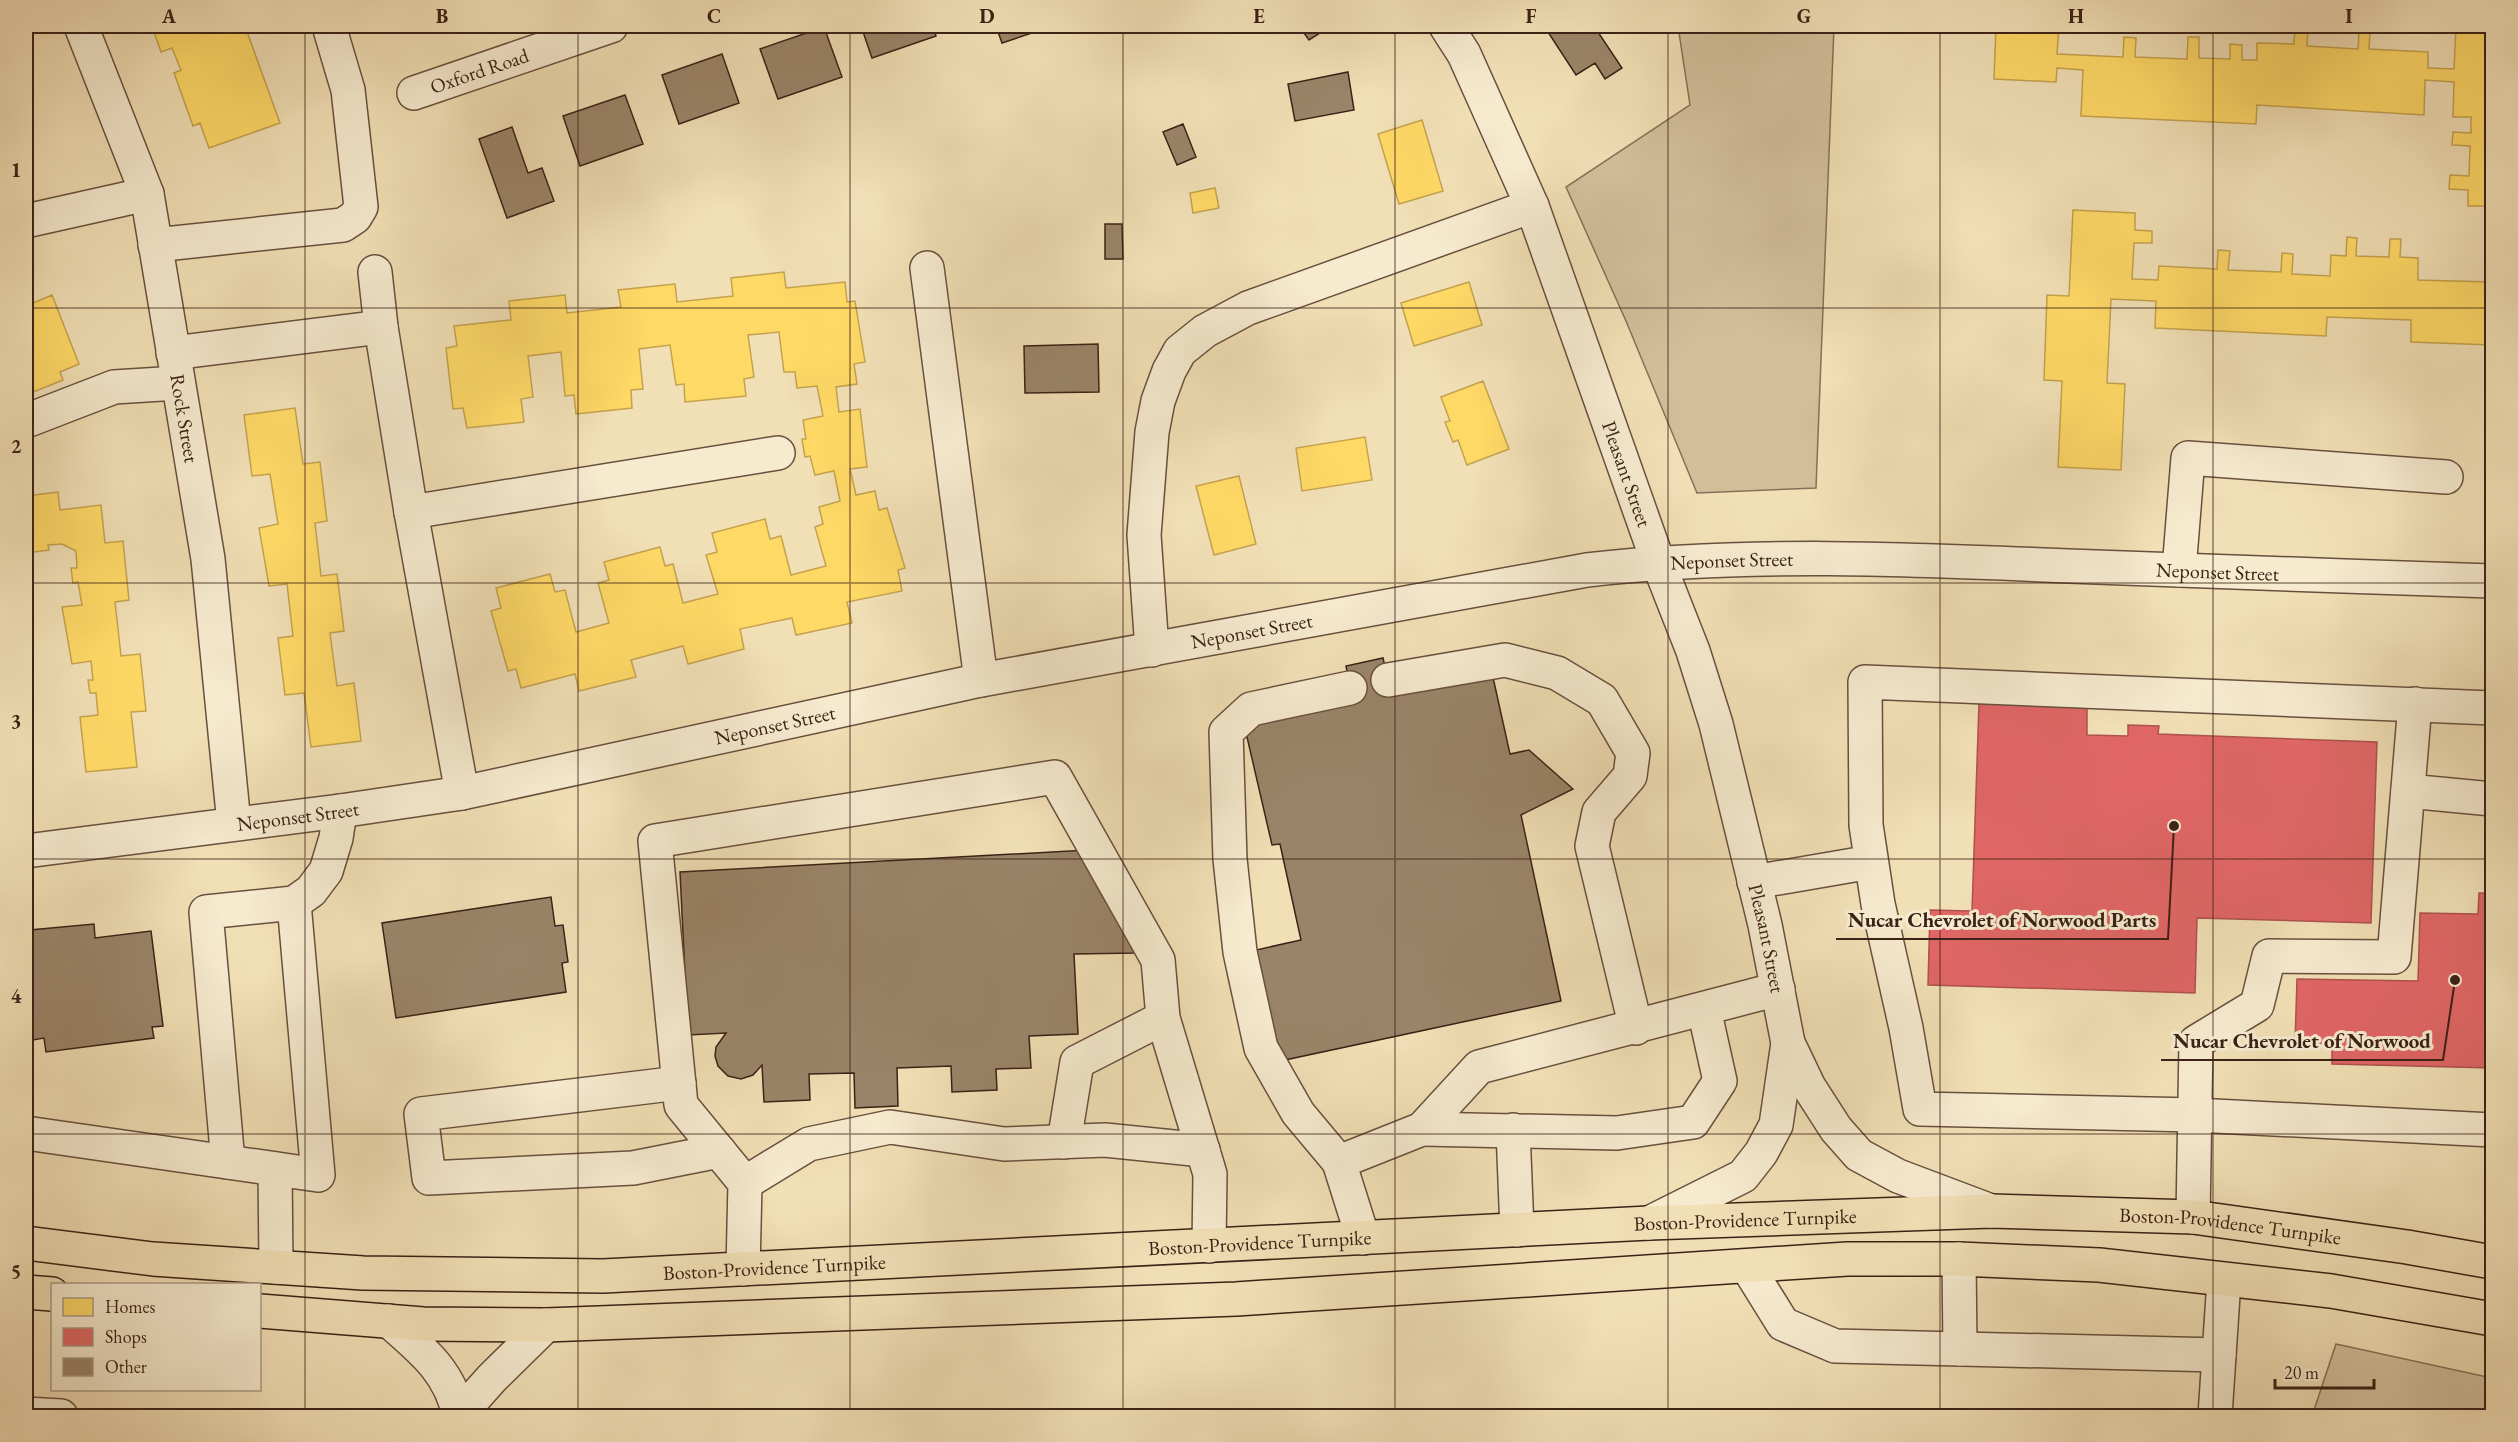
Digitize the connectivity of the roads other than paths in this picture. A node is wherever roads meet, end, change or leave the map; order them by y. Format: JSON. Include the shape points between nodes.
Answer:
{"nodes":[{"id":1,"x":81,"y":26,"type":"edge"},
{"id":2,"x":329,"y":26,"type":"edge"},
{"id":3,"x":611,"y":26,"type":"edge"},
{"id":4,"x":1446,"y":26,"type":"edge"},
{"id":5,"x":414,"y":93,"type":"dead end"},
{"id":6,"x":147,"y":194,"type":"junction"},
{"id":7,"x":1532,"y":206,"type":"junction"},
{"id":8,"x":26,"y":222,"type":"edge"},
{"id":9,"x":155,"y":245,"type":"junction"},
{"id":10,"x":927,"y":268,"type":"dead end"},
{"id":11,"x":375,"y":272,"type":"dead end"},
{"id":12,"x":381,"y":327,"type":"junction"},
{"id":13,"x":176,"y":368,"type":"junction"},
{"id":14,"x":26,"y":421,"type":"edge"},
{"id":15,"x":778,"y":453,"type":"dead end"},
{"id":16,"x":2446,"y":477,"type":"dead end"},
{"id":17,"x":411,"y":512,"type":"junction"},
{"id":18,"x":1658,"y":562,"type":"junction"},
{"id":19,"x":2179,"y":570,"type":"junction"},
{"id":20,"x":2493,"y":581,"type":"edge"},
{"id":21,"x":1152,"y":650,"type":"junction"},
{"id":22,"x":981,"y":680,"type":"junction"},
{"id":23,"x":1388,"y":680,"type":"dead end"},
{"id":24,"x":1350,"y":688,"type":"dead end"},
{"id":25,"x":2415,"y":705,"type":"junction"},
{"id":26,"x":2493,"y":708,"type":"edge"},
{"id":27,"x":2408,"y":790,"type":"junction"},
{"id":28,"x":462,"y":793,"type":"junction"},
{"id":29,"x":2493,"y":799,"type":"edge"},
{"id":30,"x":340,"y":811,"type":"junction"},
{"id":31,"x":234,"y":824,"type":"junction"},
{"id":32,"x":26,"y":850,"type":"edge"},
{"id":33,"x":1871,"y":862,"type":"junction"},
{"id":34,"x":1754,"y":882,"type":"junction"},
{"id":35,"x":294,"y":903,"type":"junction"},
{"id":36,"x":1778,"y":989,"type":"junction"},
{"id":37,"x":1704,"y":1009,"type":"junction"},
{"id":38,"x":1163,"y":1018,"type":"junction"},
{"id":39,"x":1636,"y":1028,"type":"junction"},
{"id":40,"x":1788,"y":1043,"type":"junction"},
{"id":41,"x":679,"y":1083,"type":"junction"},
{"id":42,"x":2195,"y":1115,"type":"junction"},
{"id":43,"x":1422,"y":1128,"type":"junction"},
{"id":44,"x":1513,"y":1130,"type":"junction"},
{"id":45,"x":2493,"y":1130,"type":"edge"},
{"id":46,"x":26,"y":1132,"type":"edge"},
{"id":47,"x":1064,"y":1142,"type":"junction"},
{"id":48,"x":1203,"y":1150,"type":"junction"},
{"id":49,"x":719,"y":1151,"type":"junction"},
{"id":50,"x":228,"y":1162,"type":"junction"},
{"id":51,"x":1339,"y":1162,"type":"junction"},
{"id":52,"x":274,"y":1169,"type":"junction"},
{"id":53,"x":745,"y":1183,"type":"junction"},
{"id":54,"x":1991,"y":1211,"type":"junction"},
{"id":55,"x":2193,"y":1217,"type":"junction"},
{"id":56,"x":1649,"y":1223,"type":"junction"},
{"id":57,"x":1517,"y":1230,"type":"junction"},
{"id":58,"x":1363,"y":1238,"type":"junction"},
{"id":59,"x":26,"y":1243,"type":"edge"},
{"id":60,"x":1209,"y":1246,"type":"junction"},
{"id":61,"x":1959,"y":1259,"type":"junction"},
{"id":62,"x":2493,"y":1262,"type":"edge"},
{"id":63,"x":1747,"y":1266,"type":"junction"},
{"id":64,"x":276,"y":1268,"type":"junction"},
{"id":65,"x":743,"y":1269,"type":"junction"},
{"id":66,"x":2224,"y":1280,"type":"junction"},
{"id":67,"x":26,"y":1292,"type":"edge"},
{"id":68,"x":51,"y":1294,"type":"edge"},
{"id":69,"x":261,"y":1311,"type":"edge"},
{"id":70,"x":2493,"y":1319,"type":"edge"},
{"id":71,"x":390,"y":1321,"type":"junction"},
{"id":72,"x":546,"y":1325,"type":"junction"},
{"id":73,"x":1960,"y":1349,"type":"junction"},
{"id":74,"x":2219,"y":1355,"type":"junction"},
{"id":75,"x":26,"y":1414,"type":"edge"},
{"id":76,"x":61,"y":1416,"type":"edge"},
{"id":77,"x":459,"y":1416,"type":"edge"},
{"id":78,"x":2215,"y":1416,"type":"edge"}],
"edges":[{"from":1,"to":6,"type":"street","name":"Rock Street"},
{"from":2,"to":9,"type":"street","via":[[348,90],[361,207],[355,217],[343,225]]},
{"from":3,"to":5,"type":"street","name":"Oxford Road"},
{"from":4,"to":7,"type":"street","name":"Pleasant Street","via":[[1464,54]]},
{"from":6,"to":8,"type":"street"},
{"from":6,"to":9,"type":"street","name":"Rock Street"},
{"from":7,"to":18,"type":"street","name":"Pleasant Street"},
{"from":7,"to":21,"type":"street","via":[[1248,308],[1180,351],[1158,401],[1152,432],[1144,535]]},
{"from":9,"to":13,"type":"street","name":"Rock Street"},
{"from":10,"to":22,"type":"street"},
{"from":11,"to":12,"type":"street"},
{"from":12,"to":13,"type":"street"},
{"from":12,"to":17,"type":"street"},
{"from":13,"to":14,"type":"street"},
{"from":13,"to":31,"type":"street","name":"Rock Street","via":[[208,559]]},
{"from":15,"to":17,"type":"street"},
{"from":16,"to":19,"type":"street","via":[[2188,458]]},
{"from":17,"to":28,"type":"street"},
{"from":18,"to":19,"type":"street","name":"Neponset Street","via":[[1958,561]]},
{"from":18,"to":21,"type":"street","name":"Neponset Street","via":[[1587,570]]},
{"from":18,"to":34,"type":"street","name":"Pleasant Street","via":[[1716,724]]},
{"from":19,"to":20,"type":"street","name":"Neponset Street"},
{"from":21,"to":22,"type":"street","name":"Neponset Street"},
{"from":22,"to":28,"type":"street","name":"Neponset Street"},
{"from":23,"to":39,"type":"street","via":[[1505,660],[1557,673],[1602,700],[1633,753],[1630,776],[1599,812],[1592,846]]},
{"from":24,"to":51,"type":"street","via":[[1251,709],[1226,732],[1230,859],[1237,929],[1262,1048],[1298,1113]]},
{"from":25,"to":26,"type":"street"},
{"from":25,"to":27,"type":"street"},
{"from":25,"to":33,"type":"street","via":[[1865,682],[1866,825]]},
{"from":27,"to":29,"type":"street"},
{"from":27,"to":42,"type":"street","via":[[2394,957],[2270,956],[2257,1005],[2196,1042]]},
{"from":28,"to":30,"type":"street","name":"Neponset Street"},
{"from":30,"to":31,"type":"street","name":"Neponset Street"},
{"from":30,"to":35,"type":"street","via":[[326,871],[311,891]]},
{"from":31,"to":32,"type":"street","name":"Neponset Street"},
{"from":33,"to":34,"type":"street"},
{"from":33,"to":42,"type":"street","via":[[1920,1108]]},
{"from":34,"to":36,"type":"street","name":"Pleasant Street"},
{"from":35,"to":50,"type":"street","via":[[206,912]]},
{"from":35,"to":52,"type":"street","via":[[318,1175]]},
{"from":36,"to":37,"type":"street"},
{"from":36,"to":40,"type":"street","name":"Pleasant Street"},
{"from":37,"to":39,"type":"street"},
{"from":37,"to":44,"type":"street","via":[[1720,1081],[1693,1122],[1617,1133]]},
{"from":38,"to":41,"type":"street","via":[[1158,960],[1055,777],[655,841]]},
{"from":38,"to":47,"type":"street","via":[[1077,1062]]},
{"from":38,"to":48,"type":"street"},
{"from":39,"to":43,"type":"street","via":[[1479,1067]]},
{"from":40,"to":54,"type":"street","name":"Pleasant Street","via":[[1814,1095],[1836,1129],[1860,1155],[1898,1176]]},
{"from":40,"to":56,"type":"street","name":"Pleasant Street","via":[[1776,1125],[1761,1154],[1743,1176]]},
{"from":41,"to":49,"type":"street","via":[[681,1105]]},
{"from":41,"to":49,"type":"street","via":[[421,1114],[429,1178],[633,1168]]},
{"from":42,"to":45,"type":"street"},
{"from":42,"to":55,"type":"street"},
{"from":43,"to":44,"type":"street"},
{"from":43,"to":51,"type":"street"},
{"from":44,"to":57,"type":"street"},
{"from":46,"to":50,"type":"street"},
{"from":47,"to":48,"type":"street","via":[[1105,1140]]},
{"from":47,"to":53,"type":"street","via":[[1004,1144],[891,1127],[809,1144]]},
{"from":48,"to":60,"type":"street","via":[[1210,1174]]},
{"from":49,"to":53,"type":"street"},
{"from":50,"to":52,"type":"street"},
{"from":51,"to":58,"type":"street"},
{"from":52,"to":64,"type":"street"},
{"from":53,"to":65,"type":"street"},
{"from":54,"to":55,"type":"main road","name":"Boston-Providence Turnpike"},
{"from":54,"to":56,"type":"main road","name":"Boston-Providence Turnpike"},
{"from":55,"to":62,"type":"main road","name":"Boston-Providence Turnpike","via":[[2408,1246]]},
{"from":56,"to":57,"type":"main road","name":"Boston-Providence Turnpike"},
{"from":57,"to":58,"type":"main road","name":"Boston-Providence Turnpike"},
{"from":58,"to":60,"type":"main road","name":"Boston-Providence Turnpike"},
{"from":59,"to":64,"type":"main road","name":"Boston-Providence Turnpike","via":[[153,1259]]},
{"from":60,"to":65,"type":"main road","name":"Boston-Providence Turnpike"},
{"from":61,"to":63,"type":"main road","via":[[1847,1259]]},
{"from":61,"to":66,"type":"main road","via":[[2099,1265]]},
{"from":61,"to":73,"type":"street"},
{"from":63,"to":72,"type":"main road","via":[[1236,1299]]},
{"from":63,"to":73,"type":"street","via":[[1783,1324],[1835,1346]]},
{"from":64,"to":65,"type":"main road","name":"Boston-Providence Turnpike","via":[[603,1276]]},
{"from":66,"to":70,"type":"main road","via":[[2331,1291]]},
{"from":66,"to":74,"type":"street"},
{"from":67,"to":68,"type":"main road"},
{"from":69,"to":71,"type":"main road"},
{"from":71,"to":72,"type":"main road"},
{"from":71,"to":77,"type":"street","via":[[436,1363]]},
{"from":72,"to":77,"type":"street"},
{"from":73,"to":74,"type":"street"},
{"from":74,"to":78,"type":"street"},
{"from":75,"to":76,"type":"street"}]}
